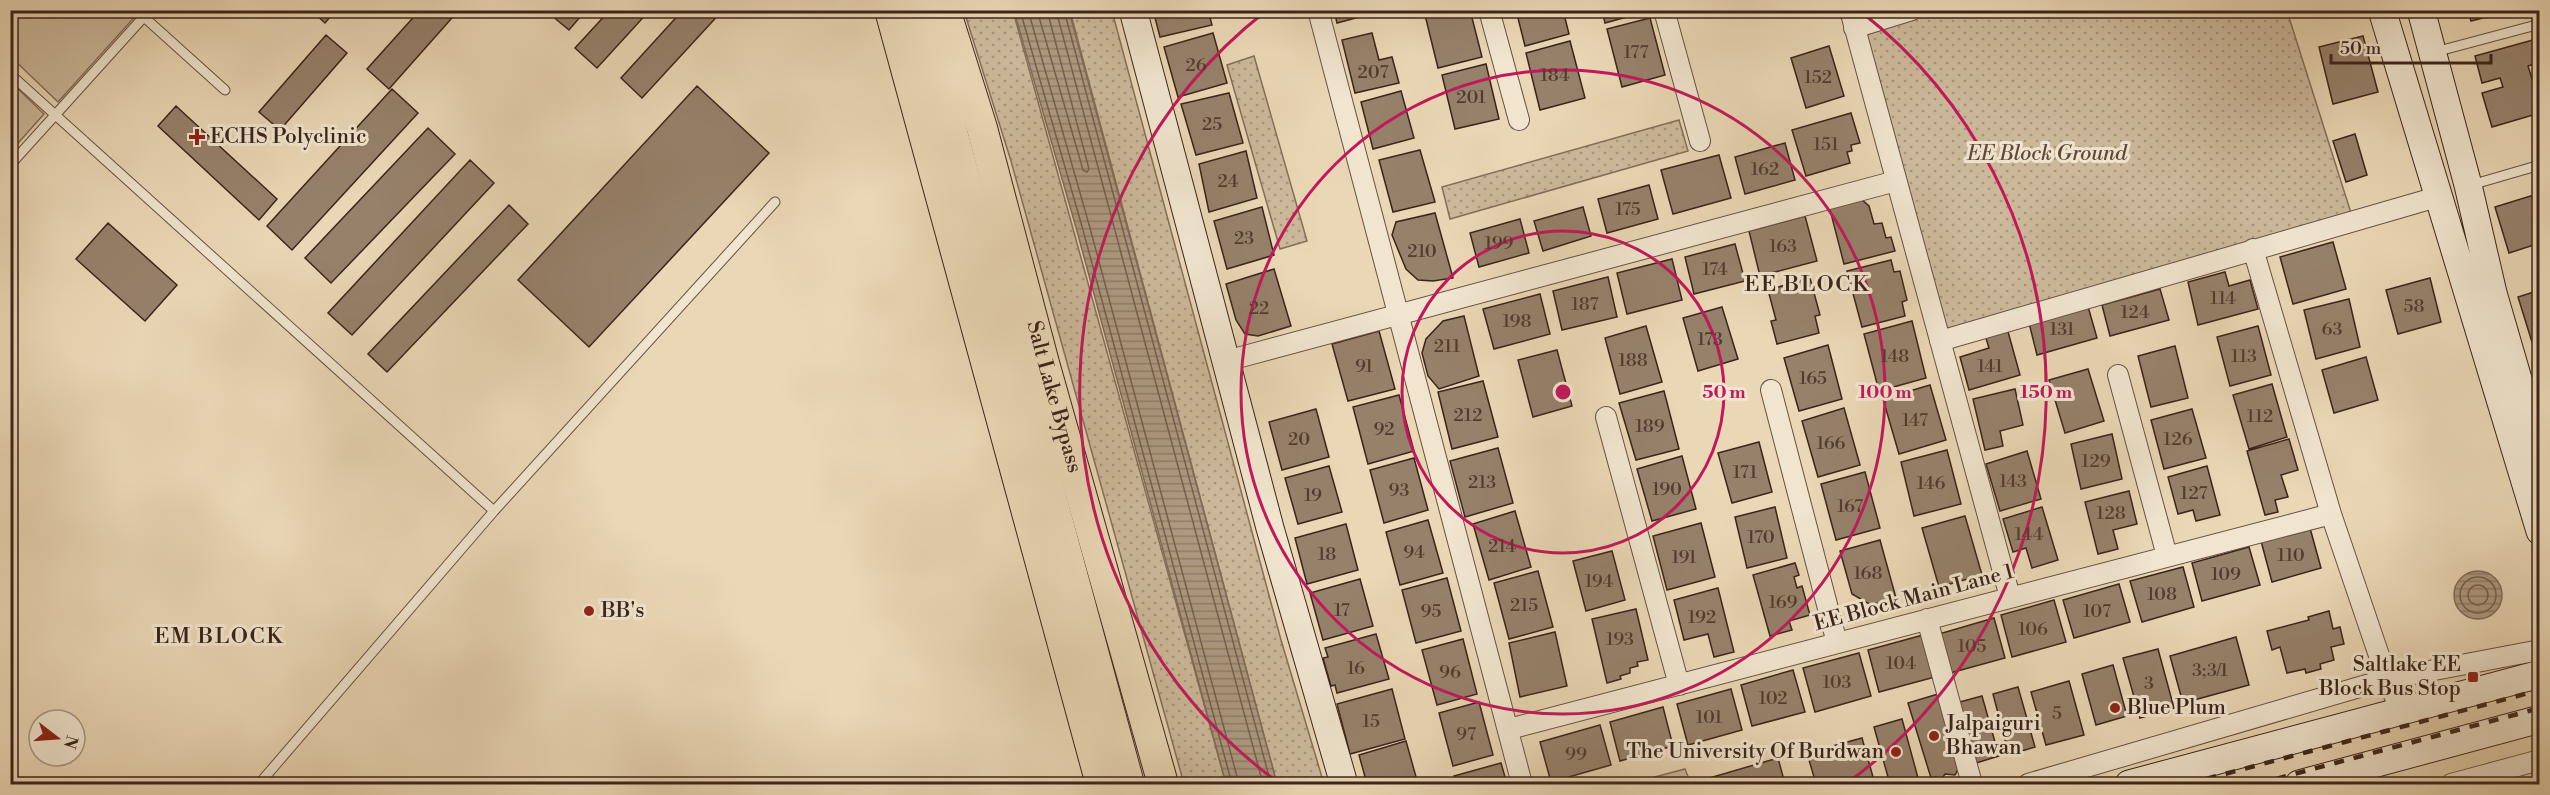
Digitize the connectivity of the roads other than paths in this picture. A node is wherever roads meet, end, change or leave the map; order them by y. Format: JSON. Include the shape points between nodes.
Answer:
{"nodes":[{"id":1,"x":890,"y":10,"type":"edge"},
{"id":2,"x":920,"y":10,"type":"edge"},
{"id":3,"x":945,"y":10,"type":"edge"},
{"id":4,"x":1133,"y":10,"type":"edge"},
{"id":5,"x":1318,"y":10,"type":"edge"},
{"id":6,"x":1489,"y":10,"type":"edge"},
{"id":7,"x":1664,"y":10,"type":"edge"},
{"id":8,"x":1912,"y":10,"type":"edge"},
{"id":9,"x":2382,"y":10,"type":"edge"},
{"id":10,"x":2421,"y":10,"type":"edge"},
{"id":11,"x":147,"y":14,"type":"edge"},
{"id":12,"x":1852,"y":19,"type":"edge"},
{"id":13,"x":2540,"y":24,"type":"edge"},
{"id":14,"x":2433,"y":52,"type":"junction"},
{"id":15,"x":10,"y":74,"type":"edge"},
{"id":16,"x":225,"y":90,"type":"dead end"},
{"id":17,"x":56,"y":116,"type":"junction"},
{"id":18,"x":1519,"y":120,"type":"dead end"},
{"id":19,"x":1700,"y":141,"type":"dead end"},
{"id":20,"x":10,"y":165,"type":"edge"},
{"id":21,"x":2540,"y":165,"type":"edge"},
{"id":22,"x":1896,"y":181,"type":"junction"},
{"id":23,"x":2468,"y":185,"type":"junction"},
{"id":24,"x":2437,"y":196,"type":"junction"},
{"id":25,"x":775,"y":202,"type":"dead end"},
{"id":26,"x":2253,"y":249,"type":"junction"},
{"id":27,"x":2481,"y":297,"type":"junction"},
{"id":28,"x":1399,"y":316,"type":"junction"},
{"id":29,"x":1940,"y":341,"type":"junction"},
{"id":30,"x":1226,"y":361,"type":"junction"},
{"id":31,"x":2118,"y":375,"type":"dead end"},
{"id":32,"x":1771,"y":390,"type":"dead end"},
{"id":33,"x":1606,"y":417,"type":"dead end"},
{"id":34,"x":2540,"y":455,"type":"edge"},
{"id":35,"x":494,"y":511,"type":"junction"},
{"id":36,"x":2331,"y":514,"type":"junction"},
{"id":37,"x":2540,"y":531,"type":"edge"},
{"id":38,"x":2167,"y":556,"type":"junction"},
{"id":39,"x":2010,"y":597,"type":"junction"},
{"id":40,"x":1927,"y":619,"type":"junction"},
{"id":41,"x":1837,"y":643,"type":"junction"},
{"id":42,"x":2540,"y":650,"type":"edge"},
{"id":43,"x":2540,"y":674,"type":"edge"},
{"id":44,"x":2387,"y":679,"type":"junction"},
{"id":45,"x":1679,"y":685,"type":"junction"},
{"id":46,"x":2402,"y":713,"type":"junction"},
{"id":47,"x":2540,"y":718,"type":"edge"},
{"id":48,"x":1509,"y":729,"type":"junction"},
{"id":49,"x":2540,"y":760,"type":"edge"},
{"id":50,"x":2048,"y":782,"type":"edge"},
{"id":51,"x":260,"y":784,"type":"edge"},
{"id":52,"x":1101,"y":784,"type":"edge"},
{"id":53,"x":1129,"y":784,"type":"edge"},
{"id":54,"x":1162,"y":784,"type":"edge"},
{"id":55,"x":1344,"y":784,"type":"edge"},
{"id":56,"x":1522,"y":784,"type":"edge"},
{"id":57,"x":1972,"y":784,"type":"edge"},
{"id":58,"x":2028,"y":784,"type":"edge"},
{"id":59,"x":2129,"y":784,"type":"edge"},
{"id":60,"x":2299,"y":784,"type":"edge"},
{"id":61,"x":2451,"y":784,"type":"edge"}],
"edges":[{"from":1,"to":52,"type":"main road"},
{"from":2,"to":53,"type":"main road"},
{"from":3,"to":54,"type":"main road","name":"Salt Lake Bypass"},
{"from":4,"to":30,"type":"street"},
{"from":5,"to":28,"type":"street"},
{"from":6,"to":18,"type":"street"},
{"from":7,"to":19,"type":"street"},
{"from":8,"to":12,"type":"street"},
{"from":9,"to":24,"type":"street"},
{"from":10,"to":14,"type":"street"},
{"from":11,"to":16,"type":"lane"},
{"from":11,"to":17,"type":"lane"},
{"from":12,"to":22,"type":"street"},
{"from":13,"to":14,"type":"lane"},
{"from":14,"to":23,"type":"street"},
{"from":15,"to":17,"type":"lane"},
{"from":17,"to":20,"type":"lane"},
{"from":17,"to":35,"type":"lane"},
{"from":21,"to":23,"type":"lane"},
{"from":22,"to":28,"type":"street"},
{"from":22,"to":29,"type":"street"},
{"from":23,"to":27,"type":"street"},
{"from":24,"to":26,"type":"street"},
{"from":24,"to":27,"type":"street"},
{"from":25,"to":35,"type":"lane"},
{"from":26,"to":29,"type":"street"},
{"from":26,"to":36,"type":"street"},
{"from":27,"to":34,"type":"street"},
{"from":27,"to":37,"type":"street"},
{"from":28,"to":30,"type":"street"},
{"from":28,"to":48,"type":"street"},
{"from":29,"to":39,"type":"street"},
{"from":30,"to":55,"type":"street"},
{"from":31,"to":38,"type":"street"},
{"from":32,"to":41,"type":"street"},
{"from":33,"to":45,"type":"street"},
{"from":35,"to":51,"type":"lane"},
{"from":36,"to":38,"type":"street","name":"EE Block Main Lane 1"},
{"from":36,"to":44,"type":"street"},
{"from":38,"to":39,"type":"street","name":"EE Block Main Lane 1"},
{"from":39,"to":40,"type":"street","name":"EE Block Main Lane 1"},
{"from":40,"to":41,"type":"street","name":"EE Block Main Lane 1"},
{"from":40,"to":57,"type":"street"},
{"from":41,"to":45,"type":"street","name":"EE Block Main Lane 1"},
{"from":42,"to":44,"type":"street"},
{"from":43,"to":46,"type":"street"},
{"from":44,"to":46,"type":"street"},
{"from":44,"to":50,"type":"street"},
{"from":45,"to":48,"type":"street","name":"EE Block Main Lane 1"},
{"from":46,"to":59,"type":"street"},
{"from":47,"to":60,"type":"street"},
{"from":48,"to":56,"type":"street"},
{"from":49,"to":61,"type":"street"},
{"from":50,"to":58,"type":"street"}]}
